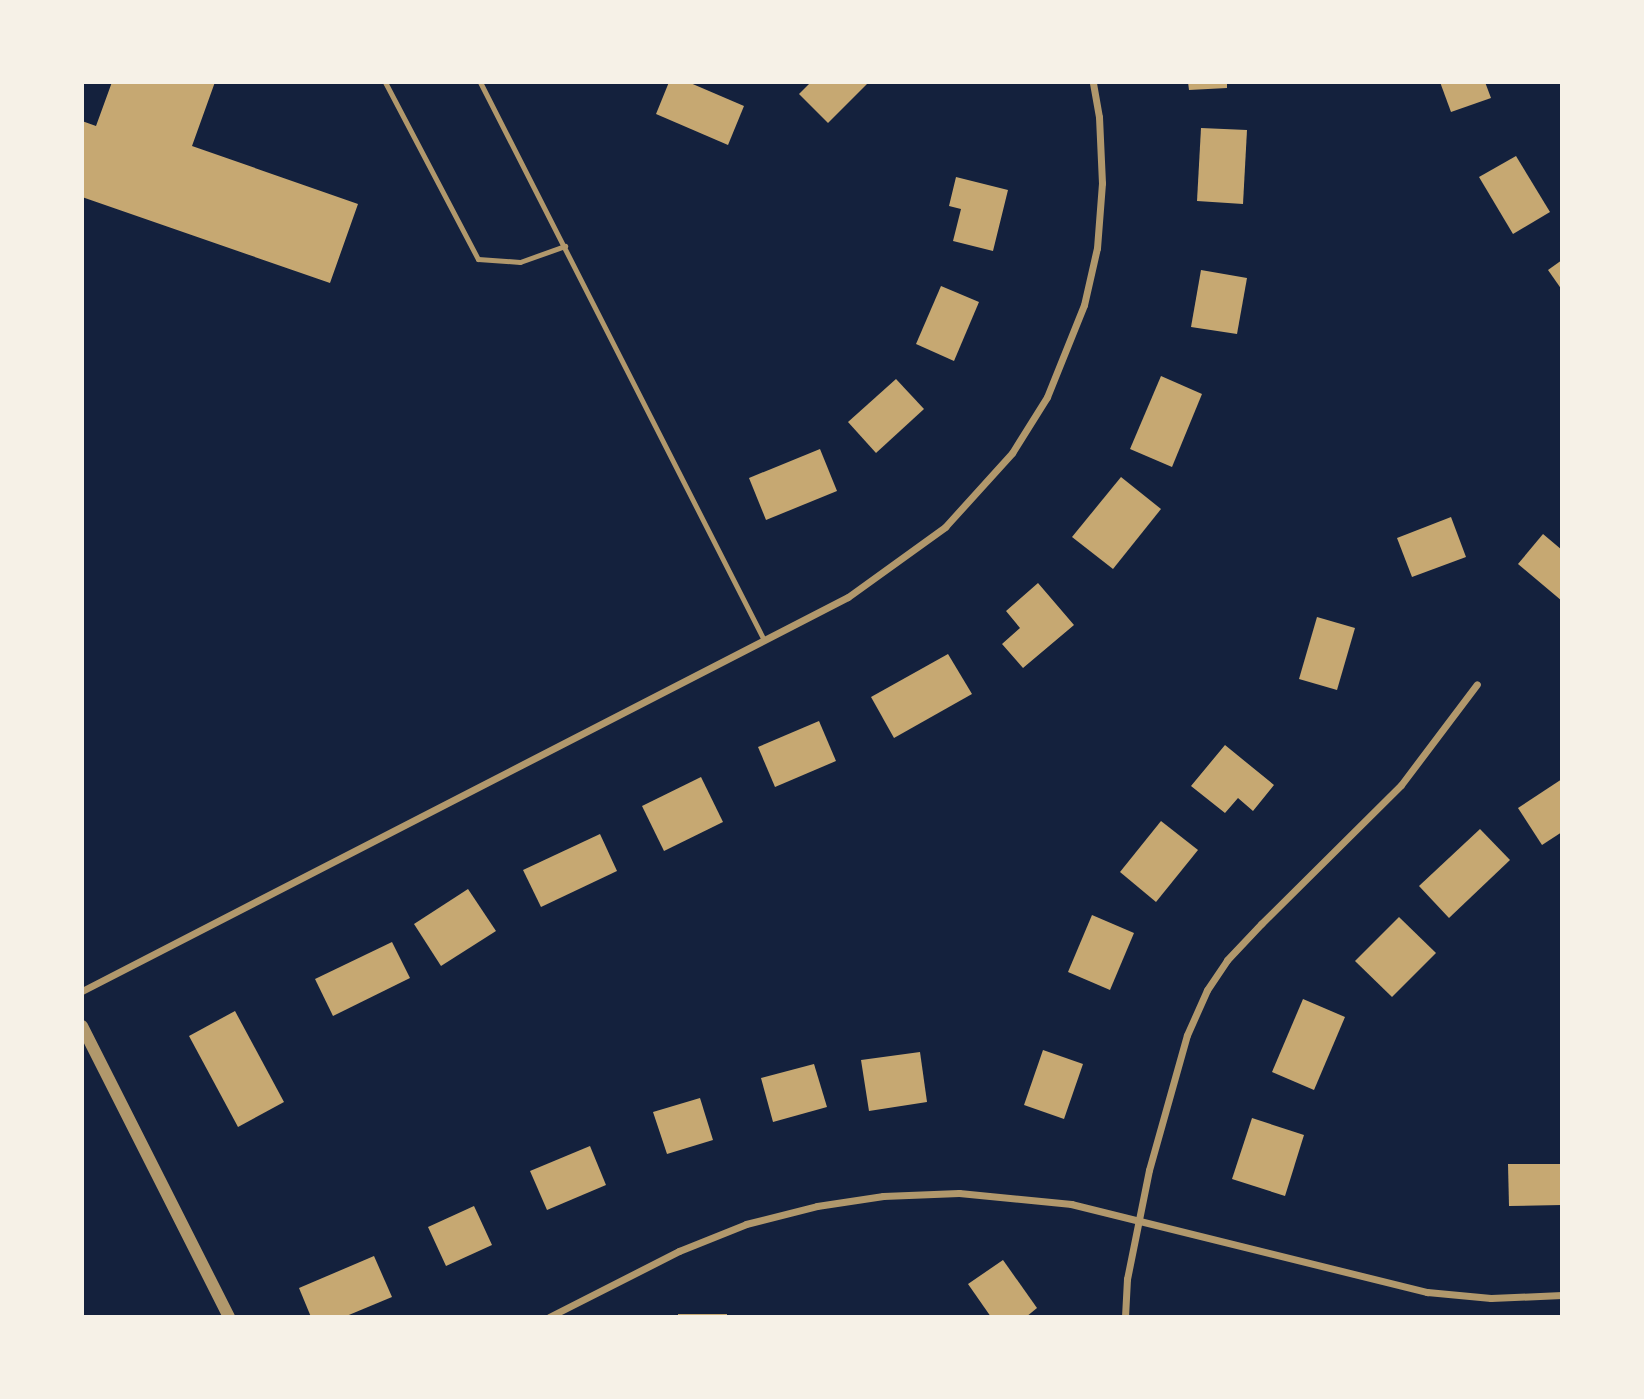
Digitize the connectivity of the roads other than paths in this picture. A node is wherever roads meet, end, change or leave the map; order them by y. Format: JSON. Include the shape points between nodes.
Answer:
{"nodes":[{"id":1,"x":385,"y":82,"type":"edge"},
{"id":2,"x":481,"y":82,"type":"edge"},
{"id":3,"x":1093,"y":82,"type":"edge"},
{"id":4,"x":565,"y":246,"type":"junction"},
{"id":5,"x":764,"y":640,"type":"junction"},
{"id":6,"x":1477,"y":684,"type":"dead end"},
{"id":7,"x":82,"y":991,"type":"edge"},
{"id":8,"x":82,"y":1026,"type":"edge"},
{"id":9,"x":1139,"y":1220,"type":"junction"},
{"id":10,"x":1562,"y":1295,"type":"edge"},
{"id":11,"x":554,"y":1316,"type":"edge"},
{"id":12,"x":229,"y":1317,"type":"edge"},
{"id":13,"x":1125,"y":1317,"type":"edge"}],
"edges":[{"from":1,"to":4,"type":"lane","via":[[478,259],[520,262]]},
{"from":2,"to":4,"type":"lane"},
{"from":3,"to":5,"type":"street","via":[[1102,183],[1097,248],[1084,305],[1047,397],[1012,453],[945,527],[848,597]]},
{"from":4,"to":5,"type":"lane"},
{"from":5,"to":7,"type":"street"},
{"from":6,"to":9,"type":"street","via":[[1401,785],[1261,924],[1227,960],[1207,990],[1187,1034]]},
{"from":8,"to":12,"type":"street"},
{"from":9,"to":10,"type":"street","via":[[1427,1292],[1491,1298]]},
{"from":9,"to":11,"type":"street","via":[[1034,1198],[959,1193],[830,1204],[723,1233]]},
{"from":9,"to":13,"type":"street"}]}
